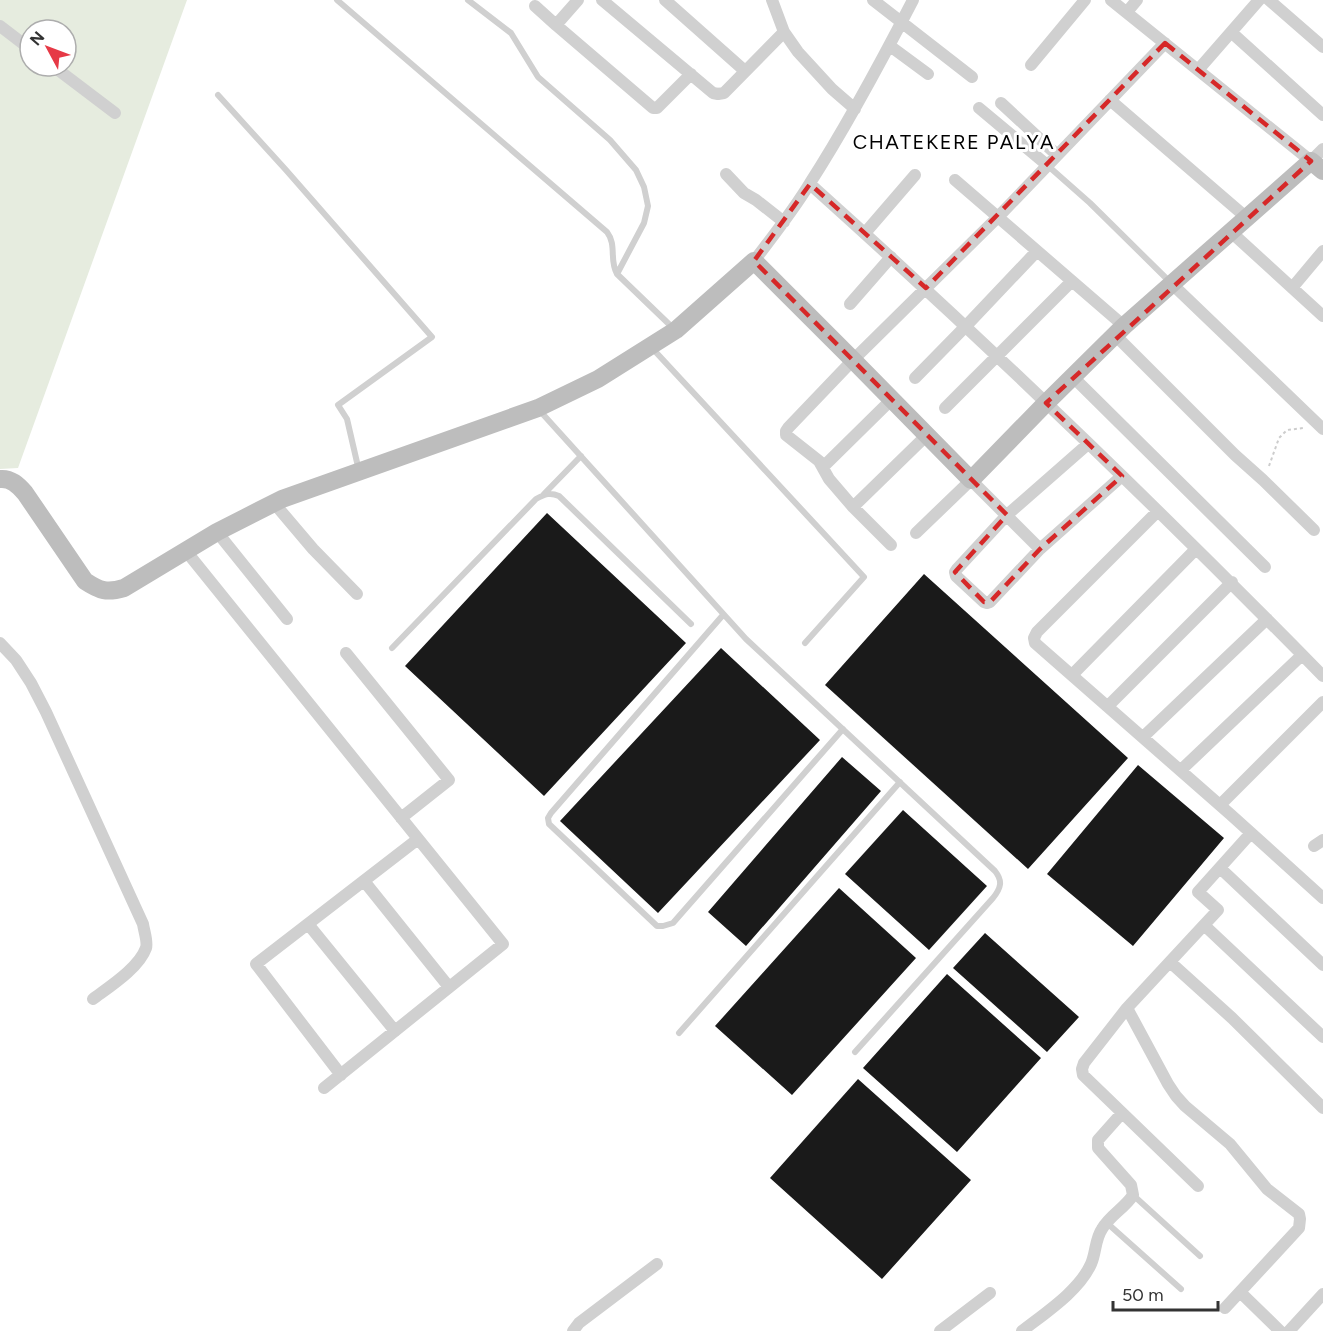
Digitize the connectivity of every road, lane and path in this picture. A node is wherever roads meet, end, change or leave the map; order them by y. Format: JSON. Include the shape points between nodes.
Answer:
{"nodes":[{"id":1,"x":337,"y":0,"type":"edge"},
{"id":2,"x":468,"y":0,"type":"edge"},
{"id":3,"x":578,"y":0,"type":"edge"},
{"id":4,"x":602,"y":0,"type":"edge"},
{"id":5,"x":665,"y":0,"type":"edge"},
{"id":6,"x":772,"y":0,"type":"edge"},
{"id":7,"x":873,"y":0,"type":"edge"},
{"id":8,"x":913,"y":0,"type":"edge"},
{"id":9,"x":1085,"y":0,"type":"edge"},
{"id":10,"x":1112,"y":0,"type":"edge"},
{"id":11,"x":1137,"y":0,"type":"edge"},
{"id":12,"x":1259,"y":0,"type":"edge"},
{"id":13,"x":1269,"y":0,"type":"edge"},
{"id":14,"x":534,"y":6,"type":"dead end"},
{"id":15,"x":1127,"y":12,"type":"junction"},
{"id":16,"x":902,"y":22,"type":"junction"},
{"id":17,"x":556,"y":25,"type":"junction"},
{"id":18,"x":0,"y":26,"type":"edge"},
{"id":19,"x":784,"y":32,"type":"junction"},
{"id":20,"x":1231,"y":32,"type":"junction"},
{"id":21,"x":18,"y":40,"type":"edge"},
{"id":22,"x":1165,"y":43,"type":"junction"},
{"id":23,"x":890,"y":46,"type":"junction"},
{"id":24,"x":1323,"y":47,"type":"edge"},
{"id":25,"x":1031,"y":65,"type":"dead end"},
{"id":26,"x":1198,"y":70,"type":"junction"},
{"id":27,"x":745,"y":71,"type":"junction"},
{"id":28,"x":691,"y":74,"type":"junction"},
{"id":29,"x":928,"y":74,"type":"dead end"},
{"id":30,"x":972,"y":77,"type":"dead end"},
{"id":31,"x":68,"y":78,"type":"edge"},
{"id":32,"x":218,"y":95,"type":"dead end"},
{"id":33,"x":1110,"y":100,"type":"junction"},
{"id":34,"x":1001,"y":103,"type":"dead end"},
{"id":35,"x":979,"y":108,"type":"dead end"},
{"id":36,"x":855,"y":109,"type":"junction"},
{"id":37,"x":115,"y":113,"type":"dead end"},
{"id":38,"x":1323,"y":115,"type":"edge"},
{"id":39,"x":1057,"y":155,"type":"junction"},
{"id":40,"x":1319,"y":160,"type":"edge"},
{"id":41,"x":1047,"y":165,"type":"junction"},
{"id":42,"x":726,"y":174,"type":"dead end"},
{"id":43,"x":915,"y":175,"type":"dead end"},
{"id":44,"x":956,"y":180,"type":"dead end"},
{"id":45,"x":810,"y":184,"type":"junction"},
{"id":46,"x":998,"y":217,"type":"junction"},
{"id":47,"x":1247,"y":218,"type":"junction"},
{"id":48,"x":784,"y":222,"type":"junction"},
{"id":49,"x":1231,"y":232,"type":"junction"},
{"id":50,"x":865,"y":233,"type":"junction"},
{"id":51,"x":1037,"y":251,"type":"junction"},
{"id":52,"x":1323,"y":251,"type":"edge"},
{"id":53,"x":891,"y":257,"type":"junction"},
{"id":54,"x":754,"y":261,"type":"junction"},
{"id":55,"x":617,"y":274,"type":"junction"},
{"id":56,"x":1072,"y":281,"type":"junction"},
{"id":57,"x":1172,"y":284,"type":"junction"},
{"id":58,"x":926,"y":288,"type":"junction"},
{"id":59,"x":1292,"y":288,"type":"junction"},
{"id":60,"x":850,"y":304,"type":"dead end"},
{"id":61,"x":1323,"y":316,"type":"edge"},
{"id":62,"x":965,"y":327,"type":"junction"},
{"id":63,"x":676,"y":330,"type":"junction"},
{"id":64,"x":1120,"y":331,"type":"junction"},
{"id":65,"x":650,"y":346,"type":"junction"},
{"id":66,"x":997,"y":357,"type":"junction"},
{"id":67,"x":853,"y":360,"type":"junction"},
{"id":68,"x":1073,"y":377,"type":"junction"},
{"id":69,"x":915,"y":378,"type":"dead end"},
{"id":70,"x":891,"y":400,"type":"junction"},
{"id":71,"x":1046,"y":403,"type":"junction"},
{"id":72,"x":538,"y":408,"type":"junction"},
{"id":73,"x":945,"y":408,"type":"dead end"},
{"id":74,"x":1322,"y":428,"type":"edge"},
{"id":75,"x":927,"y":435,"type":"junction"},
{"id":76,"x":1088,"y":444,"type":"junction"},
{"id":77,"x":581,"y":456,"type":"junction"},
{"id":78,"x":823,"y":467,"type":"junction"},
{"id":79,"x":359,"y":471,"type":"junction"},
{"id":80,"x":1122,"y":476,"type":"junction"},
{"id":81,"x":0,"y":478,"type":"edge"},
{"id":82,"x":971,"y":480,"type":"junction"},
{"id":83,"x":1263,"y":480,"type":"junction"},
{"id":84,"x":544,"y":495,"type":"junction"},
{"id":85,"x":274,"y":502,"type":"junction"},
{"id":86,"x":853,"y":507,"type":"junction"},
{"id":87,"x":1157,"y":512,"type":"junction"},
{"id":88,"x":1006,"y":515,"type":"junction"},
{"id":89,"x":1314,"y":530,"type":"dead end"},
{"id":90,"x":217,"y":532,"type":"junction"},
{"id":91,"x":916,"y":533,"type":"dead end"},
{"id":92,"x":891,"y":546,"type":"dead end"},
{"id":93,"x":1040,"y":549,"type":"junction"},
{"id":94,"x":1196,"y":549,"type":"junction"},
{"id":95,"x":186,"y":551,"type":"junction"},
{"id":96,"x":1265,"y":567,"type":"dead end"},
{"id":97,"x":1232,"y":582,"type":"junction"},
{"id":98,"x":357,"y":594,"type":"dead end"},
{"id":99,"x":723,"y":615,"type":"junction"},
{"id":100,"x":287,"y":619,"type":"dead end"},
{"id":101,"x":1267,"y":619,"type":"junction"},
{"id":102,"x":691,"y":624,"type":"dead end"},
{"id":103,"x":0,"y":643,"type":"edge"},
{"id":104,"x":805,"y":643,"type":"dead end"},
{"id":105,"x":392,"y":648,"type":"dead end"},
{"id":106,"x":346,"y":653,"type":"dead end"},
{"id":107,"x":1302,"y":655,"type":"junction"},
{"id":108,"x":1072,"y":675,"type":"junction"},
{"id":109,"x":1323,"y":676,"type":"edge"},
{"id":110,"x":1323,"y":702,"type":"edge"},
{"id":111,"x":1108,"y":706,"type":"junction"},
{"id":112,"x":843,"y":729,"type":"junction"},
{"id":113,"x":1143,"y":737,"type":"junction"},
{"id":114,"x":1181,"y":770,"type":"junction"},
{"id":115,"x":900,"y":782,"type":"junction"},
{"id":116,"x":1220,"y":805,"type":"junction"},
{"id":117,"x":401,"y":818,"type":"junction"},
{"id":118,"x":1251,"y":833,"type":"junction"},
{"id":119,"x":418,"y":839,"type":"junction"},
{"id":120,"x":1220,"y":868,"type":"junction"},
{"id":121,"x":364,"y":881,"type":"junction"},
{"id":122,"x":1323,"y":898,"type":"edge"},
{"id":123,"x":308,"y":924,"type":"junction"},
{"id":124,"x":1204,"y":925,"type":"junction"},
{"id":125,"x":1170,"y":962,"type":"junction"},
{"id":126,"x":1323,"y":965,"type":"edge"},
{"id":127,"x":449,"y":987,"type":"junction"},
{"id":128,"x":93,"y":999,"type":"dead end"},
{"id":129,"x":1127,"y":1008,"type":"junction"},
{"id":130,"x":395,"y":1031,"type":"junction"},
{"id":131,"x":679,"y":1033,"type":"dead end"},
{"id":132,"x":1323,"y":1037,"type":"edge"},
{"id":133,"x":855,"y":1052,"type":"dead end"},
{"id":134,"x":341,"y":1075,"type":"junction"},
{"id":135,"x":324,"y":1088,"type":"dead end"},
{"id":136,"x":1323,"y":1108,"type":"edge"},
{"id":137,"x":1122,"y":1113,"type":"junction"},
{"id":138,"x":1198,"y":1186,"type":"dead end"},
{"id":139,"x":1133,"y":1195,"type":"junction"},
{"id":140,"x":1106,"y":1223,"type":"junction"},
{"id":141,"x":1200,"y":1256,"type":"dead end"},
{"id":142,"x":657,"y":1263,"type":"dead end"},
{"id":143,"x":1181,"y":1289,"type":"dead end"},
{"id":144,"x":1240,"y":1292,"type":"junction"},
{"id":145,"x":990,"y":1293,"type":"dead end"},
{"id":146,"x":1323,"y":1294,"type":"edge"},
{"id":147,"x":1225,"y":1308,"type":"dead end"},
{"id":148,"x":945,"y":1330,"type":"edge"},
{"id":149,"x":573,"y":1331,"type":"edge"},
{"id":150,"x":1022,"y":1331,"type":"edge"},
{"id":151,"x":1280,"y":1331,"type":"edge"},
{"id":152,"x":1289,"y":1331,"type":"edge"}],
"edges":[{"from":1,"to":55,"type":"lane","via":[[607,232],[612,238]]},
{"from":2,"to":55,"type":"lane","via":[[511,33],[538,77],[610,140],[636,170],[648,206],[644,223]]},
{"from":3,"to":17,"type":"street"},
{"from":4,"to":28,"type":"street"},
{"from":5,"to":27,"type":"street"},
{"from":6,"to":19,"type":"street"},
{"from":7,"to":16,"type":"street"},
{"from":8,"to":16,"type":"street"},
{"from":9,"to":25,"type":"street"},
{"from":10,"to":15,"type":"street"},
{"from":11,"to":15,"type":"street"},
{"from":12,"to":20,"type":"street"},
{"from":13,"to":24,"type":"street"},
{"from":14,"to":17,"type":"street"},
{"from":15,"to":22,"type":"street"},
{"from":16,"to":23,"type":"street"},
{"from":16,"to":30,"type":"street"},
{"from":17,"to":28,"type":"street","via":[[653,108]]},
{"from":18,"to":21,"type":"street"},
{"from":19,"to":27,"type":"street"},
{"from":19,"to":36,"type":"street","via":[[812,68]]},
{"from":20,"to":26,"type":"street"},
{"from":20,"to":38,"type":"street"},
{"from":22,"to":26,"type":"street"},
{"from":22,"to":33,"type":"street"},
{"from":23,"to":29,"type":"street"},
{"from":23,"to":36,"type":"street"},
{"from":26,"to":40,"type":"street"},
{"from":27,"to":28,"type":"street","via":[[724,93],[718,94]]},
{"from":31,"to":37,"type":"street"},
{"from":32,"to":79,"type":"lane","via":[[432,337],[338,405],[347,419]]},
{"from":33,"to":39,"type":"street"},
{"from":33,"to":47,"type":"street"},
{"from":34,"to":39,"type":"street"},
{"from":35,"to":41,"type":"street"},
{"from":36,"to":45,"type":"street"},
{"from":39,"to":41,"type":"street"},
{"from":40,"to":47,"type":"street"},
{"from":41,"to":46,"type":"street"},
{"from":41,"to":57,"type":"lane"},
{"from":42,"to":48,"type":"street","via":[[744,193]]},
{"from":43,"to":50,"type":"street"},
{"from":44,"to":46,"type":"street"},
{"from":45,"to":48,"type":"street"},
{"from":45,"to":50,"type":"street"},
{"from":46,"to":51,"type":"street"},
{"from":46,"to":58,"type":"street"},
{"from":47,"to":49,"type":"street"},
{"from":48,"to":54,"type":"street"},
{"from":49,"to":57,"type":"street"},
{"from":49,"to":59,"type":"street"},
{"from":50,"to":53,"type":"street"},
{"from":51,"to":56,"type":"street"},
{"from":51,"to":62,"type":"street"},
{"from":52,"to":59,"type":"street"},
{"from":53,"to":58,"type":"street"},
{"from":53,"to":60,"type":"street"},
{"from":54,"to":63,"type":"street"},
{"from":54,"to":67,"type":"street"},
{"from":55,"to":63,"type":"lane"},
{"from":56,"to":64,"type":"street"},
{"from":56,"to":66,"type":"street"},
{"from":57,"to":64,"type":"street"},
{"from":57,"to":74,"type":"street"},
{"from":58,"to":62,"type":"street"},
{"from":58,"to":67,"type":"street"},
{"from":59,"to":61,"type":"street"},
{"from":62,"to":66,"type":"street"},
{"from":62,"to":69,"type":"street"},
{"from":63,"to":65,"type":"street"},
{"from":64,"to":68,"type":"street"},
{"from":64,"to":83,"type":"street","via":[[1235,456]]},
{"from":65,"to":72,"type":"street","via":[[598,379]]},
{"from":65,"to":104,"type":"lane","via":[[864,577]]},
{"from":66,"to":71,"type":"street"},
{"from":66,"to":73,"type":"street"},
{"from":67,"to":70,"type":"street"},
{"from":67,"to":78,"type":"street","via":[[786,431]]},
{"from":68,"to":71,"type":"street"},
{"from":68,"to":96,"type":"street"},
{"from":70,"to":75,"type":"street"},
{"from":70,"to":78,"type":"street"},
{"from":71,"to":76,"type":"street"},
{"from":71,"to":82,"type":"street"},
{"from":72,"to":77,"type":"lane"},
{"from":72,"to":79,"type":"street"},
{"from":74,"to":83,"type":"path","via":[[1287,430],[1279,438]]},
{"from":75,"to":82,"type":"street"},
{"from":75,"to":86,"type":"street"},
{"from":76,"to":80,"type":"street"},
{"from":76,"to":88,"type":"street"},
{"from":77,"to":84,"type":"lane"},
{"from":77,"to":99,"type":"lane"},
{"from":78,"to":86,"type":"street"},
{"from":79,"to":85,"type":"street"},
{"from":80,"to":87,"type":"street"},
{"from":80,"to":93,"type":"street"},
{"from":81,"to":95,"type":"street","via":[[17,484],[25,492],[85,581],[97,589],[111,592],[124,588]]},
{"from":82,"to":88,"type":"street"},
{"from":82,"to":91,"type":"street"},
{"from":83,"to":89,"type":"street"},
{"from":84,"to":102,"type":"lane","via":[[559,496]]},
{"from":84,"to":105,"type":"lane"},
{"from":85,"to":90,"type":"street"},
{"from":85,"to":98,"type":"street"},
{"from":86,"to":92,"type":"street"},
{"from":87,"to":94,"type":"street"},
{"from":87,"to":108,"type":"street","via":[[1037,632],[1035,643]]},
{"from":88,"to":93,"type":"street"},
{"from":88,"to":93,"type":"street","via":[[957,568],[956,576],[987,603]]},
{"from":90,"to":95,"type":"street"},
{"from":90,"to":100,"type":"street"},
{"from":94,"to":97,"type":"street"},
{"from":94,"to":108,"type":"street"},
{"from":95,"to":117,"type":"street"},
{"from":97,"to":101,"type":"street"},
{"from":97,"to":111,"type":"street"},
{"from":99,"to":112,"type":"lane"},
{"from":99,"to":112,"type":"lane","via":[[551,813],[549,824],[657,926],[673,923]]},
{"from":101,"to":107,"type":"street"},
{"from":101,"to":113,"type":"street"},
{"from":103,"to":128,"type":"street","via":[[16,660],[46,712],[143,924],[146,947],[138,961]]},
{"from":106,"to":117,"type":"street","via":[[449,780]]},
{"from":107,"to":109,"type":"street"},
{"from":107,"to":114,"type":"street"},
{"from":108,"to":111,"type":"street"},
{"from":110,"to":116,"type":"street"},
{"from":111,"to":113,"type":"street"},
{"from":112,"to":115,"type":"lane"},
{"from":113,"to":114,"type":"street"},
{"from":114,"to":116,"type":"street"},
{"from":115,"to":131,"type":"lane"},
{"from":115,"to":133,"type":"lane","via":[[995,871],[1001,884],[993,898]]},
{"from":116,"to":118,"type":"street"},
{"from":117,"to":119,"type":"street"},
{"from":118,"to":120,"type":"street"},
{"from":118,"to":122,"type":"street"},
{"from":119,"to":121,"type":"street"},
{"from":119,"to":127,"type":"street","via":[[502,944]]},
{"from":120,"to":124,"type":"street","via":[[1198,892],[1218,910]]},
{"from":120,"to":126,"type":"street"},
{"from":121,"to":123,"type":"street"},
{"from":121,"to":127,"type":"street"},
{"from":123,"to":130,"type":"street"},
{"from":123,"to":134,"type":"street","via":[[256,964]]},
{"from":124,"to":125,"type":"street"},
{"from":124,"to":132,"type":"street"},
{"from":125,"to":129,"type":"street"},
{"from":125,"to":136,"type":"street"},
{"from":127,"to":130,"type":"street"},
{"from":129,"to":137,"type":"street","via":[[1082,1069],[1086,1080]]},
{"from":129,"to":144,"type":"street","via":[[1176,1096],[1230,1144],[1267,1189],[1299,1214],[1299,1228]]},
{"from":130,"to":134,"type":"street"},
{"from":134,"to":135,"type":"street"},
{"from":137,"to":138,"type":"street"},
{"from":137,"to":139,"type":"street","via":[[1097,1144],[1131,1185]]},
{"from":139,"to":140,"type":"street"},
{"from":139,"to":141,"type":"lane"},
{"from":140,"to":143,"type":"lane"},
{"from":140,"to":150,"type":"street","via":[[1086,1275]]},
{"from":142,"to":149,"type":"street"},
{"from":144,"to":147,"type":"street"},
{"from":144,"to":151,"type":"street"},
{"from":145,"to":148,"type":"street"},
{"from":146,"to":152,"type":"street"}]}
